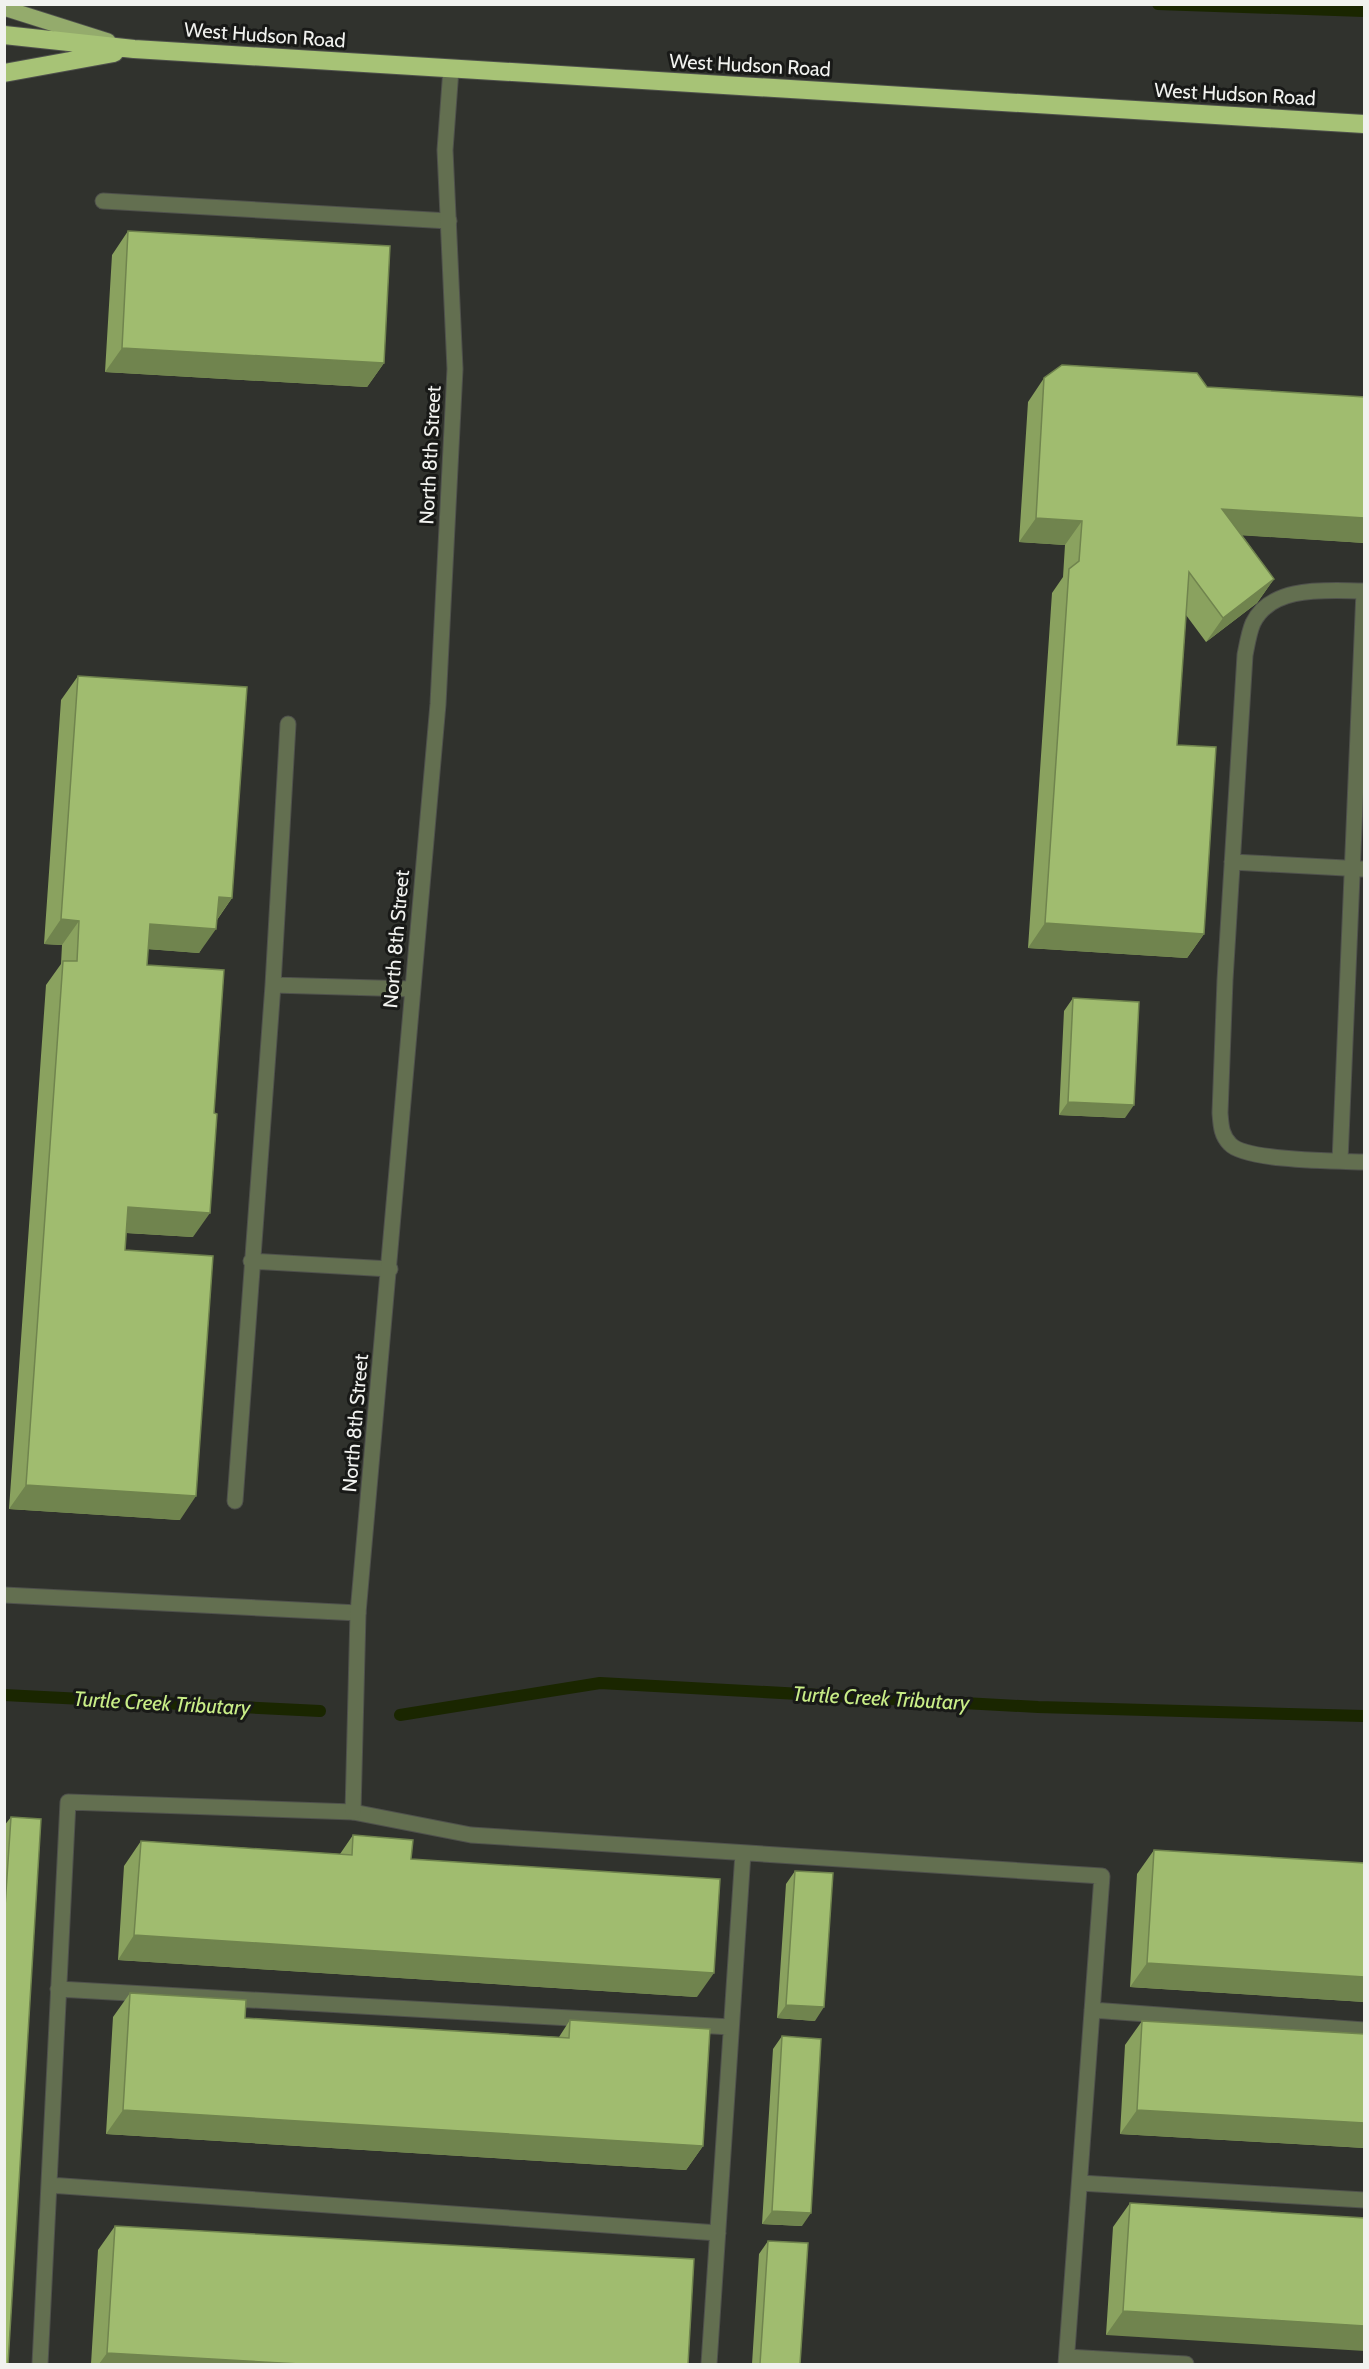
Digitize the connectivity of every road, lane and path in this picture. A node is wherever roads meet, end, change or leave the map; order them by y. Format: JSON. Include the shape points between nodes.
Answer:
{"nodes":[{"id":1,"x":4,"y":8,"type":"edge"},
{"id":2,"x":4,"y":35,"type":"edge"},
{"id":3,"x":134,"y":49,"type":"junction"},
{"id":4,"x":451,"y":69,"type":"junction"},
{"id":5,"x":4,"y":73,"type":"edge"},
{"id":6,"x":1365,"y":124,"type":"edge"},
{"id":7,"x":103,"y":201,"type":"dead end"},
{"id":8,"x":449,"y":221,"type":"junction"},
{"id":9,"x":1364,"y":591,"type":"edge"},
{"id":10,"x":288,"y":724,"type":"dead end"},
{"id":11,"x":1232,"y":862,"type":"junction"},
{"id":12,"x":1359,"y":868,"type":"edge"},
{"id":13,"x":273,"y":985,"type":"junction"},
{"id":14,"x":412,"y":989,"type":"junction"},
{"id":15,"x":1340,"y":1161,"type":"junction"},
{"id":16,"x":1365,"y":1162,"type":"edge"},
{"id":17,"x":251,"y":1261,"type":"junction"},
{"id":18,"x":390,"y":1269,"type":"junction"},
{"id":19,"x":236,"y":1501,"type":"dead end"},
{"id":20,"x":4,"y":1595,"type":"edge"},
{"id":21,"x":358,"y":1613,"type":"junction"},
{"id":22,"x":353,"y":1812,"type":"junction"},
{"id":23,"x":743,"y":1853,"type":"junction"},
{"id":24,"x":58,"y":1989,"type":"junction"},
{"id":25,"x":1092,"y":2010,"type":"junction"},
{"id":26,"x":731,"y":2027,"type":"junction"},
{"id":27,"x":1365,"y":2030,"type":"edge"},
{"id":28,"x":1080,"y":2183,"type":"junction"},
{"id":29,"x":49,"y":2185,"type":"junction"},
{"id":30,"x":1365,"y":2200,"type":"edge"},
{"id":31,"x":718,"y":2233,"type":"junction"},
{"id":32,"x":1067,"y":2361,"type":"edge"},
{"id":33,"x":40,"y":2364,"type":"edge"},
{"id":34,"x":709,"y":2364,"type":"edge"},
{"id":35,"x":1186,"y":2364,"type":"edge"}],
"edges":[{"from":1,"to":3,"type":"main road","name":"West Hudson Road"},
{"from":2,"to":3,"type":"highway","name":"West Hudson Road"},
{"from":3,"to":4,"type":"highway","name":"West Hudson Road"},
{"from":3,"to":5,"type":"highway","name":"West Hudson Road"},
{"from":4,"to":6,"type":"highway","name":"West Hudson Road"},
{"from":4,"to":8,"type":"street","name":"North 8th Street","via":[[446,150]]},
{"from":7,"to":8,"type":"street"},
{"from":8,"to":14,"type":"street","name":"North 8th Street","via":[[455,369],[438,704]]},
{"from":9,"to":11,"type":"street","via":[[1298,592],[1271,603],[1253,622],[1245,655]]},
{"from":9,"to":12,"type":"street"},
{"from":10,"to":13,"type":"street"},
{"from":11,"to":12,"type":"street"},
{"from":11,"to":15,"type":"street","via":[[1221,1131],[1231,1146],[1252,1153]]},
{"from":12,"to":15,"type":"street"},
{"from":13,"to":14,"type":"street"},
{"from":13,"to":17,"type":"street"},
{"from":14,"to":18,"type":"street","name":"North 8th Street"},
{"from":15,"to":16,"type":"street"},
{"from":17,"to":18,"type":"street"},
{"from":17,"to":19,"type":"street"},
{"from":18,"to":21,"type":"street","name":"North 8th Street"},
{"from":20,"to":21,"type":"street"},
{"from":21,"to":22,"type":"street","name":"North 8th Street"},
{"from":22,"to":23,"type":"street","via":[[471,1835]]},
{"from":22,"to":24,"type":"street","via":[[68,1802]]},
{"from":23,"to":25,"type":"street","via":[[1102,1876]]},
{"from":23,"to":26,"type":"street"},
{"from":24,"to":26,"type":"street"},
{"from":24,"to":29,"type":"street"},
{"from":25,"to":27,"type":"street"},
{"from":25,"to":28,"type":"street"},
{"from":26,"to":31,"type":"street"},
{"from":28,"to":30,"type":"street"},
{"from":28,"to":32,"type":"street"},
{"from":29,"to":31,"type":"street"},
{"from":29,"to":33,"type":"street"},
{"from":31,"to":34,"type":"street"},
{"from":32,"to":35,"type":"street"}]}
